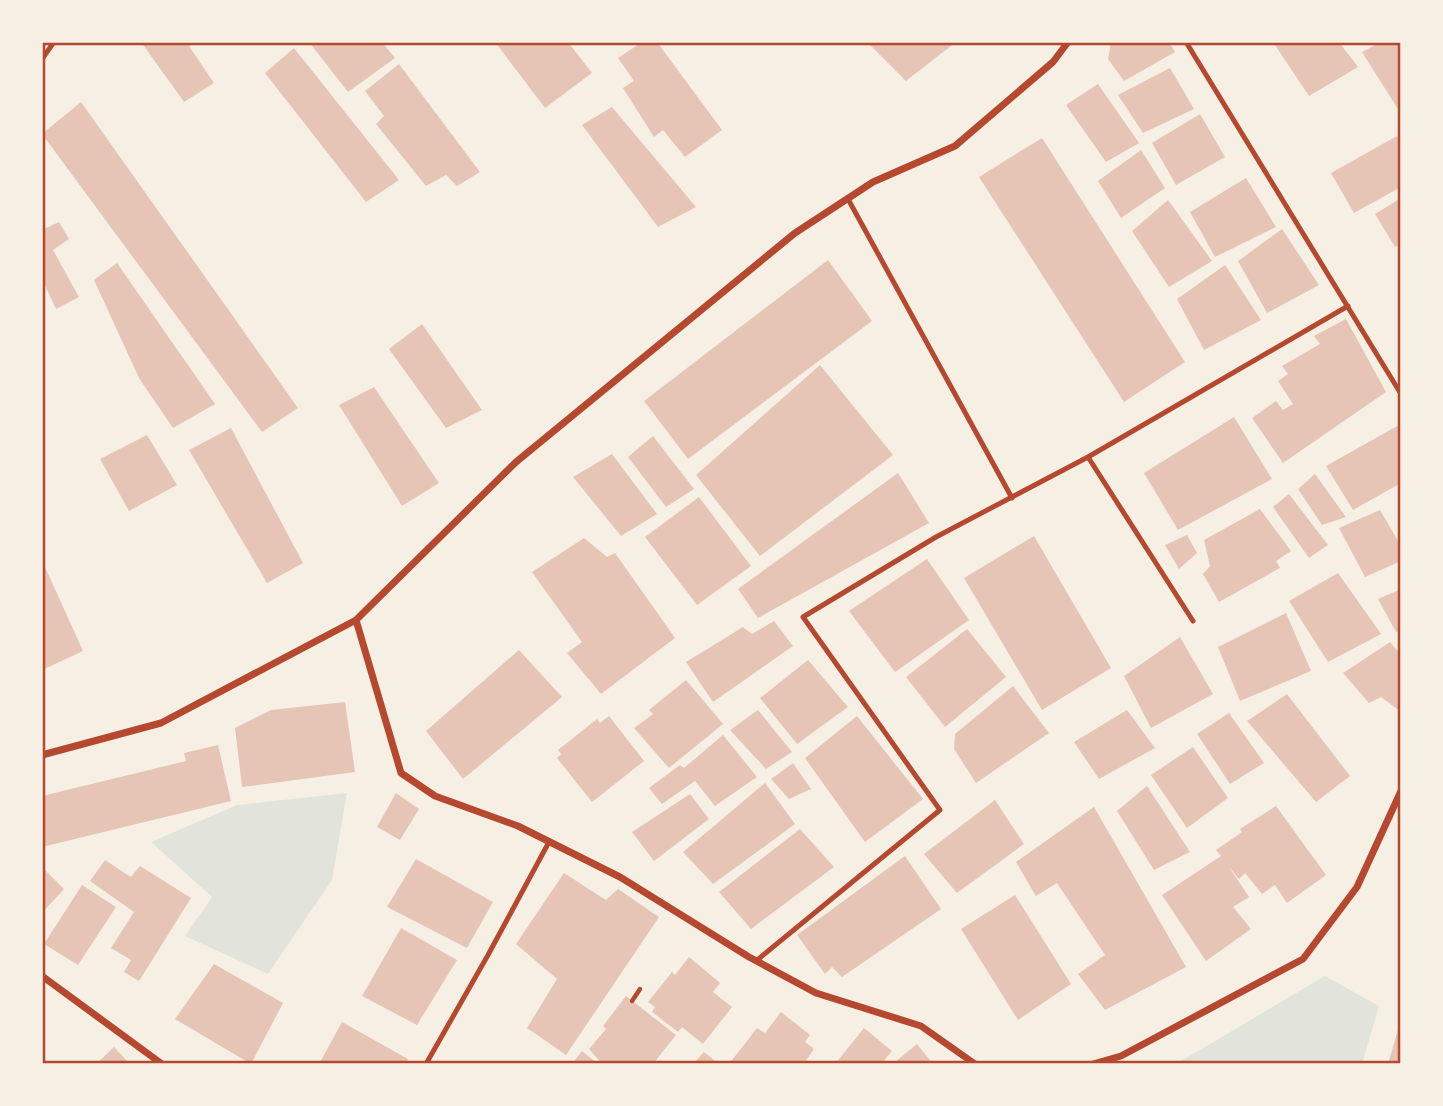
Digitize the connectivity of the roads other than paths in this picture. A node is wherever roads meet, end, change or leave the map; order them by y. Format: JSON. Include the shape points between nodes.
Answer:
{"nodes":[{"id":1,"x":54,"y":42,"type":"edge"},
{"id":2,"x":1068,"y":42,"type":"edge"},
{"id":3,"x":1186,"y":42,"type":"edge"},
{"id":4,"x":42,"y":59,"type":"edge"},
{"id":5,"x":848,"y":199,"type":"junction"},
{"id":6,"x":1348,"y":306,"type":"junction"},
{"id":7,"x":1401,"y":394,"type":"edge"},
{"id":8,"x":1088,"y":457,"type":"junction"},
{"id":9,"x":1012,"y":498,"type":"junction"},
{"id":10,"x":356,"y":620,"type":"junction"},
{"id":11,"x":1193,"y":621,"type":"dead end"},
{"id":12,"x":42,"y":755,"type":"edge"},
{"id":13,"x":1401,"y":790,"type":"edge"},
{"id":14,"x":549,"y":842,"type":"junction"},
{"id":15,"x":756,"y":961,"type":"junction"},
{"id":16,"x":42,"y":976,"type":"edge"},
{"id":17,"x":162,"y":1064,"type":"edge"},
{"id":18,"x":426,"y":1064,"type":"edge"},
{"id":19,"x":975,"y":1064,"type":"edge"},
{"id":20,"x":1093,"y":1064,"type":"edge"}],
"edges":[{"from":1,"to":4,"type":"lane"},
{"from":2,"to":5,"type":"street","via":[[1053,62],[955,146],[873,182]]},
{"from":3,"to":6,"type":"lane"},
{"from":5,"to":9,"type":"lane"},
{"from":5,"to":10,"type":"street","via":[[795,233],[516,462]]},
{"from":6,"to":7,"type":"lane"},
{"from":6,"to":8,"type":"lane"},
{"from":8,"to":9,"type":"lane"},
{"from":8,"to":11,"type":"lane"},
{"from":9,"to":15,"type":"lane","via":[[936,537],[803,617],[940,810]]},
{"from":10,"to":12,"type":"street","via":[[161,723]]},
{"from":10,"to":14,"type":"street","via":[[401,773],[435,796]]},
{"from":13,"to":20,"type":"street","via":[[1357,887],[1303,959],[1121,1056]]},
{"from":14,"to":15,"type":"street","via":[[621,877]]},
{"from":14,"to":18,"type":"lane"},
{"from":15,"to":19,"type":"street","via":[[816,993],[921,1026]]},
{"from":16,"to":17,"type":"street"}]}
